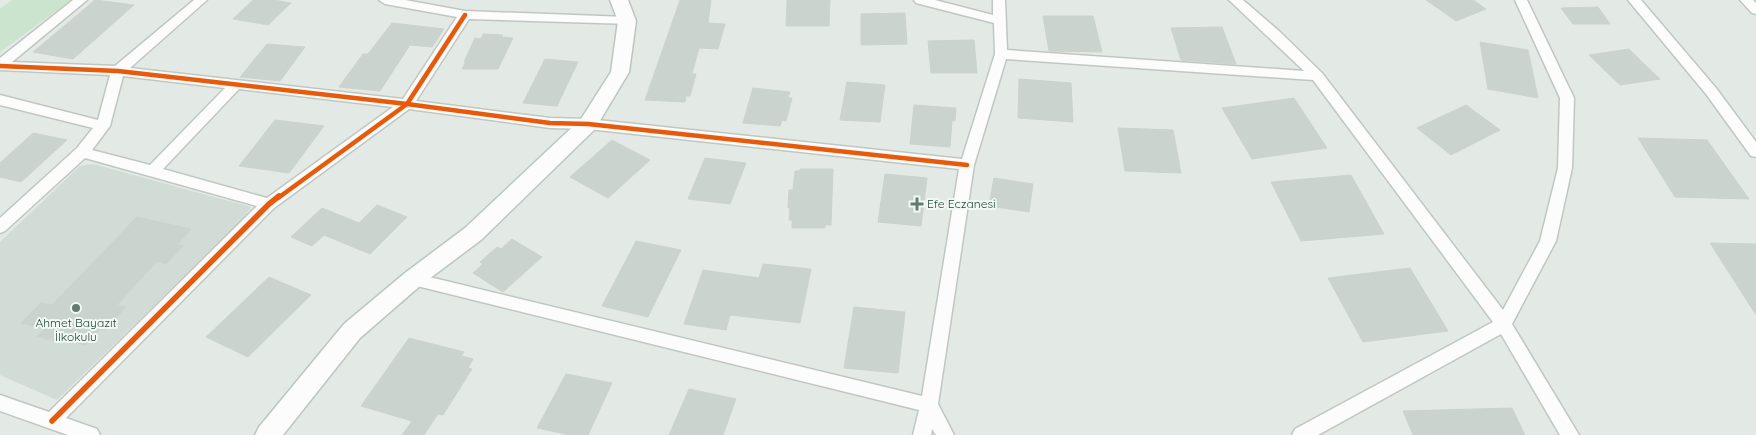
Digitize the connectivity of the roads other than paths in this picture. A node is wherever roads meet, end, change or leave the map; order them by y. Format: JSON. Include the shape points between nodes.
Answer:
{"nodes":[{"id":1,"x":81,"y":0,"type":"edge"},
{"id":2,"x":201,"y":0,"type":"edge"},
{"id":3,"x":385,"y":0,"type":"edge"},
{"id":4,"x":442,"y":0,"type":"edge"},
{"id":5,"x":619,"y":0,"type":"edge"},
{"id":6,"x":920,"y":0,"type":"edge"},
{"id":7,"x":999,"y":0,"type":"edge"},
{"id":8,"x":1235,"y":0,"type":"edge"},
{"id":9,"x":1521,"y":0,"type":"edge"},
{"id":10,"x":1634,"y":0,"type":"edge"},
{"id":11,"x":1746,"y":0,"type":"edge"},
{"id":12,"x":431,"y":9,"type":"junction"},
{"id":13,"x":1756,"y":10,"type":"edge"},
{"id":14,"x":465,"y":15,"type":"junction"},
{"id":15,"x":998,"y":20,"type":"junction"},
{"id":16,"x":627,"y":21,"type":"junction"},
{"id":17,"x":1001,"y":54,"type":"junction"},
{"id":18,"x":0,"y":65,"type":"edge"},
{"id":19,"x":118,"y":71,"type":"junction"},
{"id":20,"x":1317,"y":76,"type":"junction"},
{"id":21,"x":235,"y":85,"type":"junction"},
{"id":22,"x":0,"y":100,"type":"edge"},
{"id":23,"x":407,"y":104,"type":"junction"},
{"id":24,"x":588,"y":124,"type":"junction"},
{"id":25,"x":103,"y":126,"type":"junction"},
{"id":26,"x":82,"y":152,"type":"junction"},
{"id":27,"x":1756,"y":152,"type":"edge"},
{"id":28,"x":967,"y":165,"type":"junction"},
{"id":29,"x":152,"y":172,"type":"junction"},
{"id":30,"x":269,"y":204,"type":"junction"},
{"id":31,"x":0,"y":227,"type":"edge"},
{"id":32,"x":413,"y":279,"type":"junction"},
{"id":33,"x":1504,"y":324,"type":"junction"},
{"id":34,"x":0,"y":403,"type":"edge"},
{"id":35,"x":929,"y":405,"type":"junction"},
{"id":36,"x":52,"y":421,"type":"junction"},
{"id":37,"x":91,"y":435,"type":"edge"},
{"id":38,"x":268,"y":435,"type":"edge"},
{"id":39,"x":922,"y":435,"type":"edge"},
{"id":40,"x":945,"y":435,"type":"edge"},
{"id":41,"x":1301,"y":435,"type":"edge"},
{"id":42,"x":1570,"y":435,"type":"edge"}],
"edges":[{"from":1,"to":18,"type":"street"},
{"from":2,"to":19,"type":"street"},
{"from":3,"to":12,"type":"street"},
{"from":4,"to":12,"type":"street"},
{"from":5,"to":16,"type":"street"},
{"from":6,"to":15,"type":"street"},
{"from":7,"to":15,"type":"street"},
{"from":8,"to":20,"type":"street"},
{"from":9,"to":33,"type":"street","via":[[1567,98],[1565,168],[1548,241]]},
{"from":10,"to":27,"type":"street","via":[[1711,91]]},
{"from":11,"to":13,"type":"street"},
{"from":12,"to":14,"type":"street"},
{"from":14,"to":16,"type":"street"},
{"from":14,"to":23,"type":"street"},
{"from":15,"to":17,"type":"street"},
{"from":16,"to":24,"type":"street","via":[[620,72]]},
{"from":17,"to":20,"type":"street"},
{"from":17,"to":28,"type":"street"},
{"from":18,"to":19,"type":"street"},
{"from":19,"to":21,"type":"street"},
{"from":19,"to":25,"type":"street"},
{"from":20,"to":33,"type":"street"},
{"from":21,"to":23,"type":"street"},
{"from":21,"to":29,"type":"street"},
{"from":22,"to":25,"type":"street"},
{"from":23,"to":24,"type":"street","via":[[550,124]]},
{"from":23,"to":30,"type":"street"},
{"from":24,"to":28,"type":"street"},
{"from":24,"to":32,"type":"street","via":[[473,234]]},
{"from":25,"to":26,"type":"street"},
{"from":26,"to":29,"type":"street"},
{"from":26,"to":31,"type":"street"},
{"from":28,"to":35,"type":"street"},
{"from":29,"to":30,"type":"street"},
{"from":30,"to":36,"type":"street"},
{"from":32,"to":35,"type":"street"},
{"from":32,"to":38,"type":"street","via":[[352,331]]},
{"from":33,"to":41,"type":"street"},
{"from":33,"to":42,"type":"street"},
{"from":34,"to":36,"type":"street"},
{"from":35,"to":39,"type":"street"},
{"from":35,"to":40,"type":"street"},
{"from":36,"to":37,"type":"street"}]}
